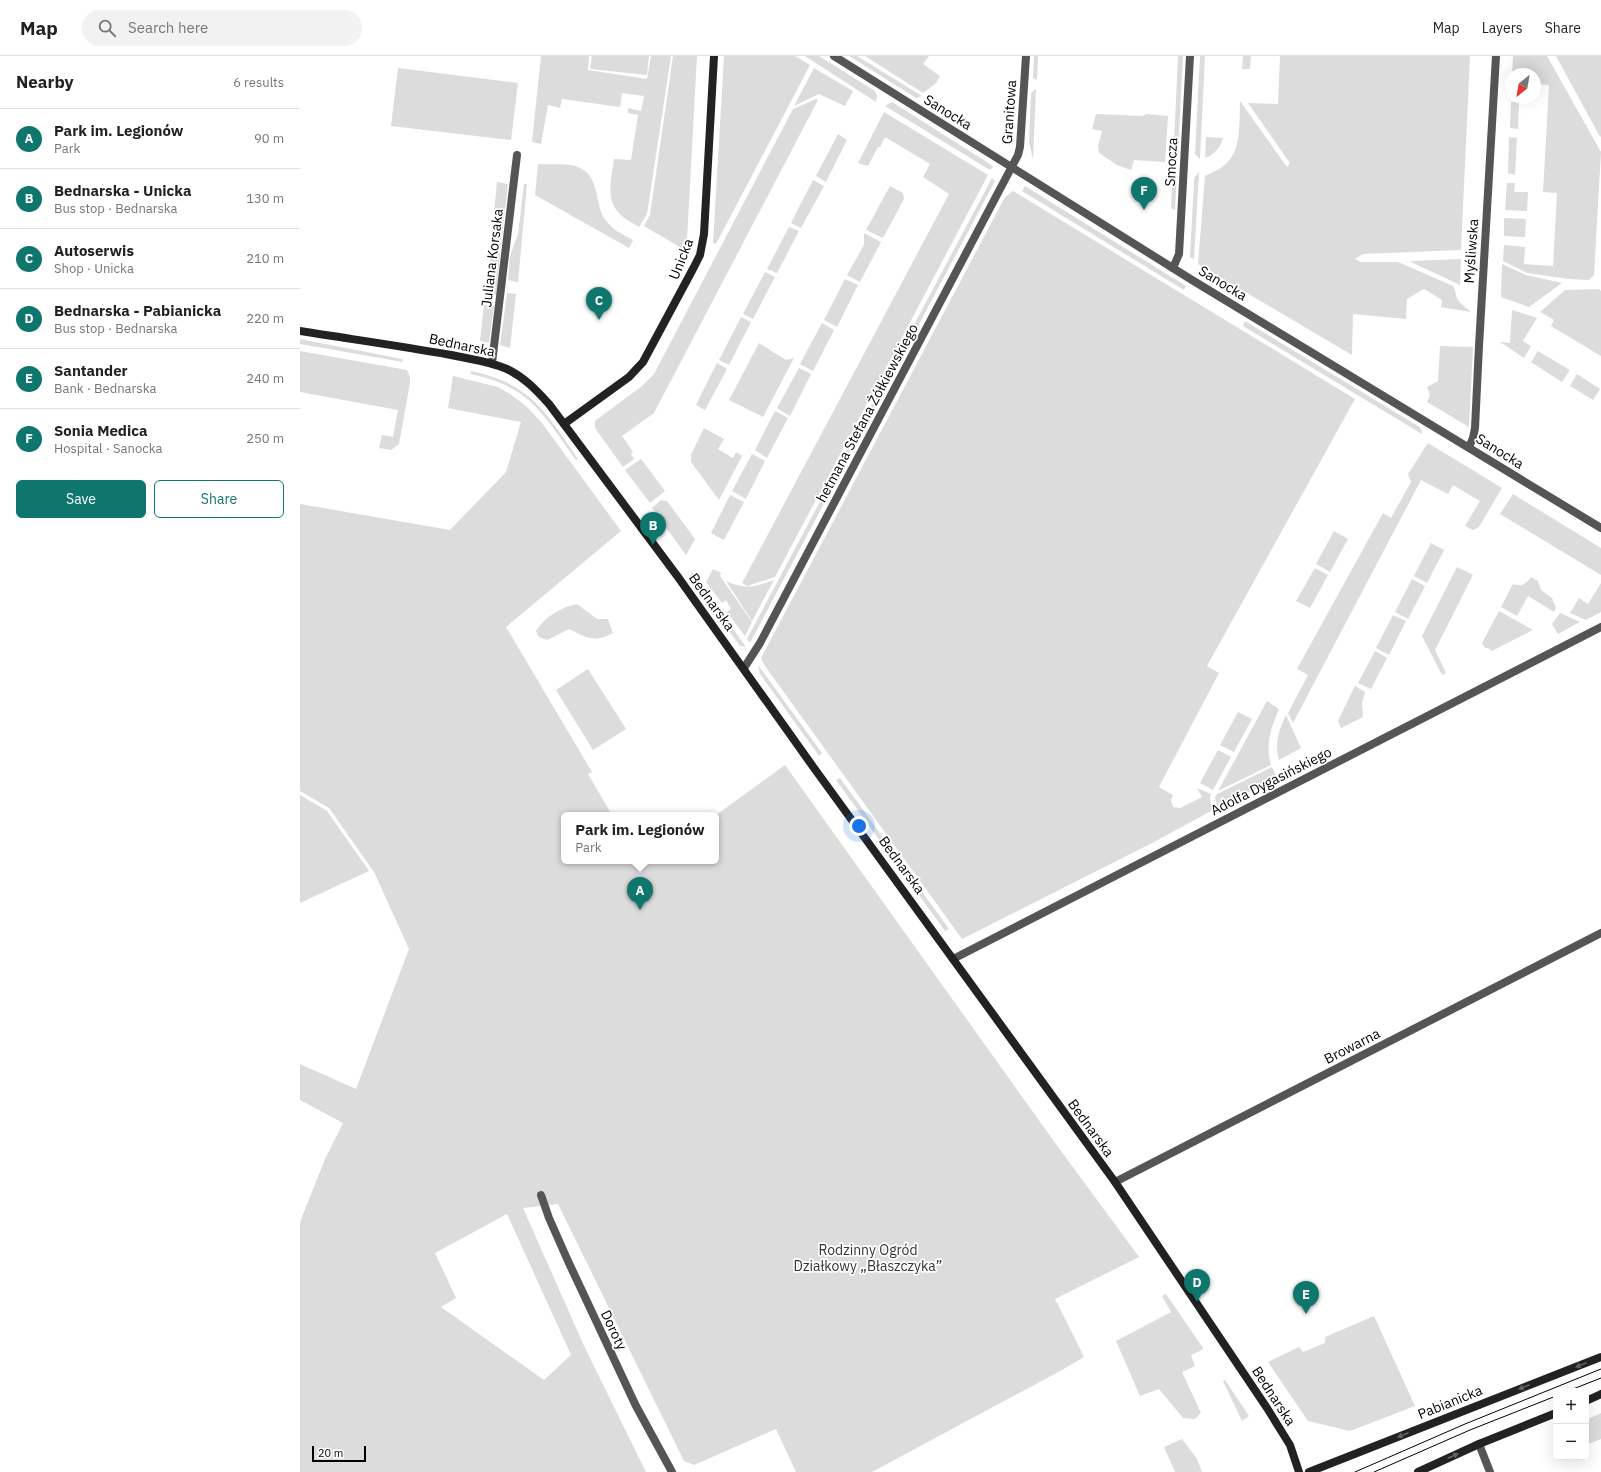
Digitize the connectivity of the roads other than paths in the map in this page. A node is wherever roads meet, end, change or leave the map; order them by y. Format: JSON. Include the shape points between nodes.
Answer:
{"nodes":[{"id":1,"x":714,"y":56,"type":"edge"},
{"id":2,"x":834,"y":56,"type":"edge"},
{"id":3,"x":1026,"y":56,"type":"edge"},
{"id":4,"x":1190,"y":56,"type":"edge"},
{"id":5,"x":1496,"y":56,"type":"edge"},
{"id":6,"x":517,"y":155,"type":"dead end"},
{"id":7,"x":1012,"y":168,"type":"junction"},
{"id":8,"x":1173,"y":268,"type":"junction"},
{"id":9,"x":300,"y":331,"type":"edge"},
{"id":10,"x":492,"y":364,"type":"junction"},
{"id":11,"x":564,"y":424,"type":"junction"},
{"id":12,"x":1469,"y":446,"type":"junction"},
{"id":13,"x":1601,"y":528,"type":"edge"},
{"id":14,"x":1601,"y":627,"type":"edge"},
{"id":15,"x":744,"y":668,"type":"junction"},
{"id":16,"x":1601,"y":933,"type":"edge"},
{"id":17,"x":953,"y":959,"type":"junction"},
{"id":18,"x":1115,"y":1182,"type":"junction"},
{"id":19,"x":541,"y":1195,"type":"dead end"},
{"id":20,"x":1601,"y":1357,"type":"edge"},
{"id":21,"x":1601,"y":1394,"type":"edge"},
{"id":22,"x":1589,"y":1400,"type":"edge"},
{"id":23,"x":1553,"y":1414,"type":"edge"},
{"id":24,"x":1479,"y":1444,"type":"junction"},
{"id":25,"x":672,"y":1472,"type":"edge"},
{"id":26,"x":1299,"y":1472,"type":"edge"},
{"id":27,"x":1309,"y":1472,"type":"edge"},
{"id":28,"x":1418,"y":1472,"type":"edge"},
{"id":29,"x":1490,"y":1472,"type":"edge"}],
"edges":[{"from":1,"to":11,"type":"street","name":"Unicka","via":[[704,234],[700,255],[643,362],[629,377]]},
{"from":2,"to":7,"type":"street","name":"Sanocka"},
{"from":3,"to":7,"type":"street","name":"Granitowa","via":[[1020,147]]},
{"from":4,"to":8,"type":"street","name":"Smocza","via":[[1179,254]]},
{"from":5,"to":12,"type":"street","name":"Myśliwska","via":[[1475,428]]},
{"from":6,"to":10,"type":"street","name":"Juliana Korsaka"},
{"from":7,"to":8,"type":"street","name":"Sanocka"},
{"from":7,"to":15,"type":"street","name":"hetmana Stefana Żółkiewskiego","via":[[760,643]]},
{"from":8,"to":12,"type":"street","name":"Sanocka"},
{"from":9,"to":10,"type":"street","name":"Bednarska","via":[[434,352]]},
{"from":10,"to":11,"type":"street","name":"Bednarska","via":[[530,384]]},
{"from":11,"to":15,"type":"street","name":"Bednarska"},
{"from":12,"to":13,"type":"street","name":"Sanocka"},
{"from":14,"to":17,"type":"street","name":"Adolfa Dygasińskiego"},
{"from":15,"to":17,"type":"street","name":"Bednarska"},
{"from":16,"to":18,"type":"street","name":"Browarna"},
{"from":17,"to":18,"type":"street","name":"Bednarska"},
{"from":18,"to":26,"type":"street","name":"Bednarska","via":[[1290,1445]]},
{"from":19,"to":25,"type":"street","name":"Doroty","via":[[568,1260],[636,1406]]},
{"from":20,"to":27,"type":"street","name":"Pabianicka","one_way":true},
{"from":21,"to":22,"type":"street"},
{"from":23,"to":24,"type":"street"},
{"from":28,"to":24,"type":"street","one_way":true},
{"from":24,"to":29,"type":"street"}]}
